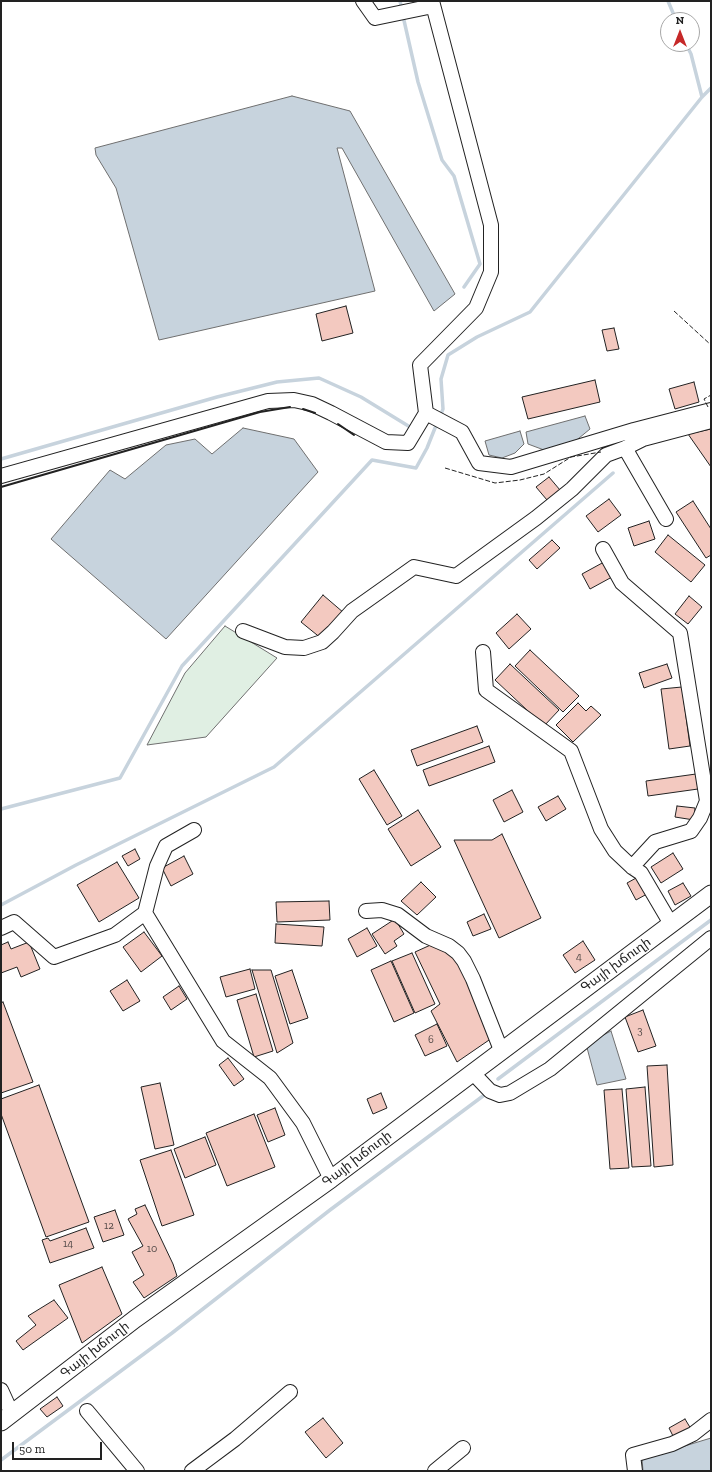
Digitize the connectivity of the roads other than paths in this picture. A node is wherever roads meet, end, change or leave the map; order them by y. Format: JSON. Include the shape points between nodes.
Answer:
{"nodes":[{"id":1,"x":363,"y":1,"type":"edge"},
{"id":2,"x":432,"y":4,"type":"edge"},
{"id":3,"x":711,"y":410,"type":"edge"},
{"id":4,"x":428,"y":414,"type":"junction"},
{"id":5,"x":711,"y":421,"type":"edge"},
{"id":6,"x":625,"y":448,"type":"junction"},
{"id":7,"x":1,"y":476,"type":"edge"},
{"id":8,"x":666,"y":519,"type":"dead end"},
{"id":9,"x":603,"y":550,"type":"dead end"},
{"id":10,"x":244,"y":631,"type":"dead end"},
{"id":11,"x":482,"y":652,"type":"dead end"},
{"id":12,"x":194,"y":830,"type":"dead end"},
{"id":13,"x":632,"y":867,"type":"junction"},
{"id":14,"x":711,"y":894,"type":"edge"},
{"id":15,"x":366,"y":912,"type":"dead end"},
{"id":16,"x":145,"y":913,"type":"junction"},
{"id":17,"x":671,"y":924,"type":"junction"},
{"id":18,"x":1,"y":928,"type":"edge"},
{"id":19,"x":711,"y":938,"type":"edge"},
{"id":20,"x":501,"y":1050,"type":"junction"},
{"id":21,"x":472,"y":1072,"type":"junction"},
{"id":22,"x":331,"y":1179,"type":"junction"},
{"id":23,"x":1,"y":1390,"type":"edge"},
{"id":24,"x":290,"y":1392,"type":"dead end"},
{"id":25,"x":87,"y":1410,"type":"dead end"},
{"id":26,"x":7,"y":1418,"type":"edge"},
{"id":27,"x":711,"y":1420,"type":"edge"},
{"id":28,"x":463,"y":1448,"type":"dead end"},
{"id":29,"x":137,"y":1471,"type":"edge"},
{"id":30,"x":192,"y":1471,"type":"edge"},
{"id":31,"x":435,"y":1471,"type":"edge"},
{"id":32,"x":635,"y":1471,"type":"edge"}],
"edges":[{"from":1,"to":2,"type":"street","via":[[375,18]]},
{"from":2,"to":4,"type":"street","via":[[491,225],[491,272],[476,308],[420,365]]},
{"from":3,"to":4,"type":"street","via":[[511,467],[479,463],[462,432]]},
{"from":4,"to":7,"type":"street","via":[[408,443],[386,442],[312,404],[294,400],[268,401]]},
{"from":5,"to":6,"type":"street","via":[[643,439]]},
{"from":6,"to":8,"type":"street"},
{"from":6,"to":10,"type":"street","via":[[606,455],[572,489],[456,576],[414,568],[352,611],[322,642],[304,648],[285,647]]},
{"from":9,"to":13,"type":"street","via":[[622,583],[680,633],[707,801],[692,831],[655,842]]},
{"from":11,"to":13,"type":"street","via":[[486,690],[571,751],[601,829],[615,851]]},
{"from":12,"to":16,"type":"street","via":[[166,846],[156,866]]},
{"from":13,"to":17,"type":"street","via":[[641,873]]},
{"from":14,"to":17,"type":"main road","name":"Գայի խճուղի"},
{"from":15,"to":20,"type":"street","via":[[382,910],[398,915],[426,936],[458,953],[473,979]]},
{"from":16,"to":18,"type":"street","via":[[115,935],[54,957],[14,922]]},
{"from":16,"to":22,"type":"street","via":[[223,1040],[270,1078],[303,1123]]},
{"from":17,"to":20,"type":"main road","name":"Գայի խճուղի"},
{"from":19,"to":21,"type":"street","via":[[550,1068],[510,1093],[500,1095],[490,1091]]},
{"from":20,"to":21,"type":"main road","name":"Գայի խճուղի"},
{"from":21,"to":22,"type":"main road","name":"Գայի խճուղի"},
{"from":22,"to":26,"type":"main road","name":"Գայի խճուղի","via":[[135,1319]]},
{"from":23,"to":26,"type":"street"},
{"from":24,"to":30,"type":"street","via":[[235,1439]]},
{"from":25,"to":29,"type":"street"},
{"from":27,"to":32,"type":"street","via":[[693,1434],[672,1444],[633,1455]]},
{"from":28,"to":31,"type":"street"}]}
